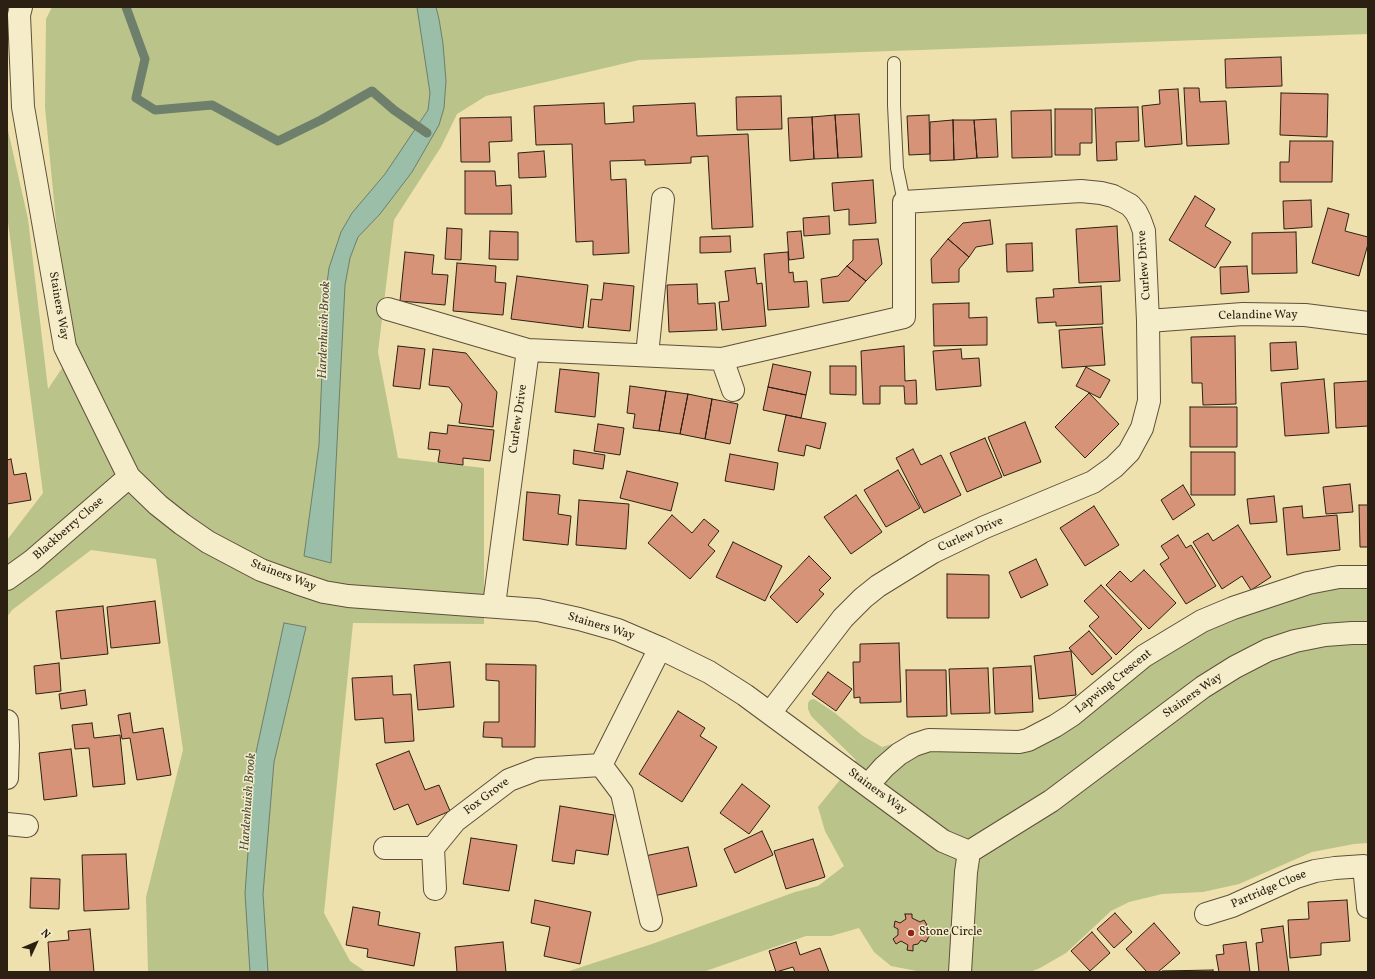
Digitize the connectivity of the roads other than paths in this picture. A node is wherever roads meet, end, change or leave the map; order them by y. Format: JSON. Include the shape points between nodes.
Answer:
{"nodes":[{"id":1,"x":21,"y":7,"type":"edge"},
{"id":2,"x":894,"y":63,"type":"dead end"},
{"id":3,"x":7,"y":86,"type":"edge"},
{"id":4,"x":23,"y":107,"type":"junction"},
{"id":5,"x":663,"y":199,"type":"dead end"},
{"id":6,"x":904,"y":202,"type":"junction"},
{"id":7,"x":388,"y":309,"type":"dead end"},
{"id":8,"x":1148,"y":321,"type":"junction"},
{"id":9,"x":1368,"y":323,"type":"edge"},
{"id":10,"x":528,"y":350,"type":"junction"},
{"id":11,"x":647,"y":355,"type":"junction"},
{"id":12,"x":722,"y":359,"type":"junction"},
{"id":13,"x":734,"y":390,"type":"dead end"},
{"id":14,"x":129,"y":477,"type":"junction"},
{"id":15,"x":1368,"y":577,"type":"edge"},
{"id":16,"x":7,"y":579,"type":"edge"},
{"id":17,"x":494,"y":606,"type":"junction"},
{"id":18,"x":1368,"y":633,"type":"edge"},
{"id":19,"x":660,"y":648,"type":"junction"},
{"id":20,"x":770,"y":713,"type":"junction"},
{"id":21,"x":7,"y":722,"type":"edge"},
{"id":22,"x":601,"y":765,"type":"junction"},
{"id":23,"x":7,"y":778,"type":"edge"},
{"id":24,"x":868,"y":785,"type":"junction"},
{"id":25,"x":385,"y":848,"type":"dead end"},
{"id":26,"x":433,"y":848,"type":"junction"},
{"id":27,"x":968,"y":852,"type":"junction"},
{"id":28,"x":1366,"y":865,"type":"edge"},
{"id":29,"x":435,"y":889,"type":"dead end"},
{"id":30,"x":1368,"y":907,"type":"edge"},
{"id":31,"x":1206,"y":914,"type":"dead end"},
{"id":32,"x":651,"y":920,"type":"dead end"},
{"id":33,"x":960,"y":972,"type":"edge"}],
"edges":[{"from":1,"to":4,"type":"street","name":"Stainers Way","via":[[19,16]]},
{"from":2,"to":6,"type":"lane","via":[[897,168]]},
{"from":3,"to":4,"type":"street","name":"Stainers Way"},
{"from":4,"to":14,"type":"street","name":"Stainers Way","via":[[65,347]]},
{"from":5,"to":11,"type":"street"},
{"from":6,"to":8,"type":"street","name":"Curlew Drive","via":[[1081,191],[1101,193],[1122,200],[1136,212],[1144,232]]},
{"from":6,"to":12,"type":"street","via":[[904,316]]},
{"from":7,"to":10,"type":"street"},
{"from":8,"to":9,"type":"street","name":"Celandine Way","via":[[1243,314],[1305,315]]},
{"from":8,"to":20,"type":"street","name":"Curlew Drive","via":[[1150,401],[1142,428],[1129,452],[1105,475],[1093,482],[985,527],[933,552],[878,586],[843,618]]},
{"from":10,"to":11,"type":"street"},
{"from":10,"to":17,"type":"street","name":"Curlew Drive"},
{"from":11,"to":12,"type":"street"},
{"from":12,"to":13,"type":"street"},
{"from":14,"to":16,"type":"street","name":"Blackberry Close","via":[[32,561]]},
{"from":14,"to":17,"type":"street","name":"Stainers Way","via":[[158,505],[208,542],[261,570],[297,583],[324,592],[348,596]]},
{"from":15,"to":24,"type":"street","name":"Lapwing Crescent","via":[[1339,577],[1308,583],[1233,608],[1202,621],[1144,656],[1072,715],[1033,738],[1019,742],[929,740],[899,754]]},
{"from":17,"to":19,"type":"street","name":"Stainers Way","via":[[538,610],[579,619],[618,630]]},
{"from":18,"to":27,"type":"street","name":"Stainers Way","via":[[1296,641],[1268,650],[1235,667],[1203,687],[1052,801]]},
{"from":19,"to":20,"type":"street","name":"Stainers Way","via":[[709,672]]},
{"from":19,"to":22,"type":"street"},
{"from":20,"to":24,"type":"street","name":"Stainers Way"},
{"from":21,"to":23,"type":"street"},
{"from":22,"to":26,"type":"street","name":"Fox Grove","via":[[538,769],[509,780],[456,821]]},
{"from":22,"to":32,"type":"street","via":[[622,793]]},
{"from":24,"to":27,"type":"street","name":"Stainers Way","via":[[943,841]]},
{"from":25,"to":26,"type":"street"},
{"from":26,"to":29,"type":"street"},
{"from":27,"to":33,"type":"street"},
{"from":28,"to":30,"type":"street","name":"Partridge Close"},
{"from":28,"to":31,"type":"street","name":"Partridge Close","via":[[1315,871],[1232,906]]}]}
